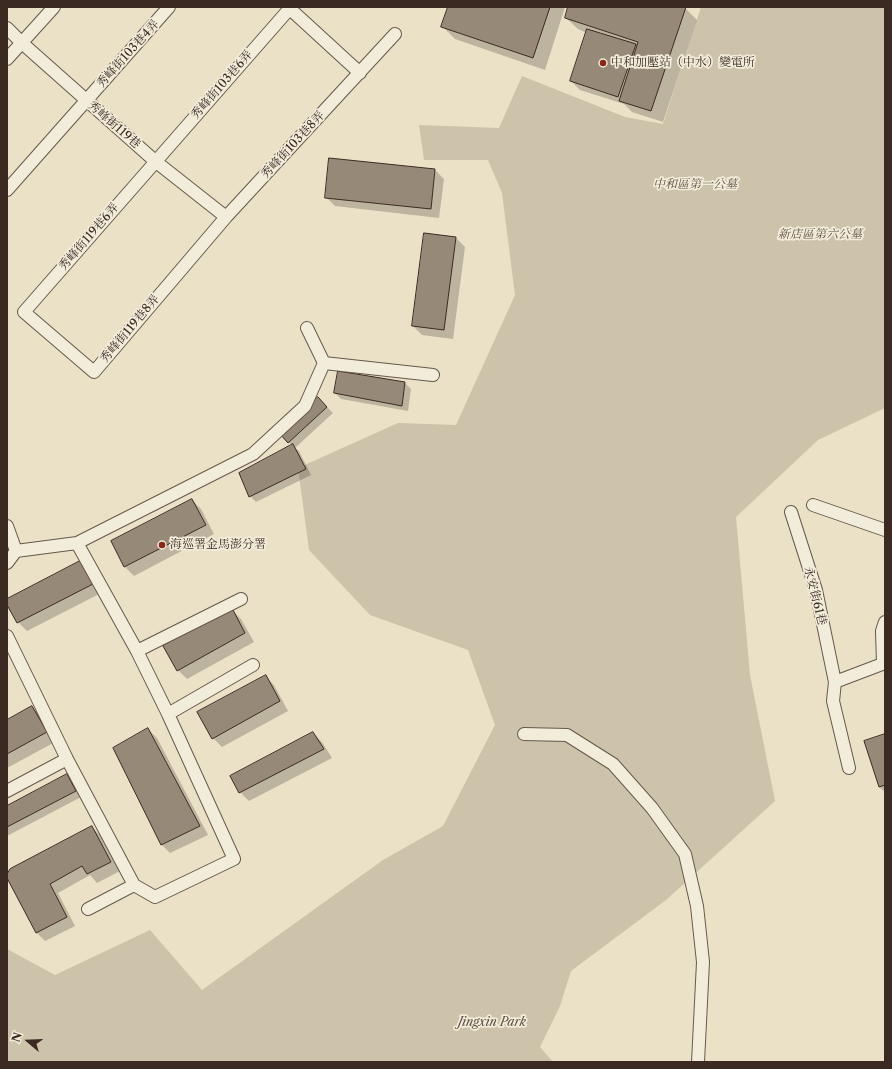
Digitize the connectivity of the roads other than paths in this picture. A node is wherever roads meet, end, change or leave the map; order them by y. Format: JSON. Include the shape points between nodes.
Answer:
{"nodes":[{"id":1,"x":54,"y":7,"type":"edge"},
{"id":2,"x":169,"y":7,"type":"edge"},
{"id":3,"x":290,"y":8,"type":"edge"},
{"id":4,"x":7,"y":28,"type":"edge"},
{"id":5,"x":395,"y":34,"type":"dead end"},
{"id":6,"x":22,"y":43,"type":"junction"},
{"id":7,"x":7,"y":58,"type":"edge"},
{"id":8,"x":360,"y":73,"type":"junction"},
{"id":9,"x":86,"y":101,"type":"junction"},
{"id":10,"x":155,"y":161,"type":"junction"},
{"id":11,"x":7,"y":190,"type":"edge"},
{"id":12,"x":226,"y":217,"type":"junction"},
{"id":13,"x":24,"y":312,"type":"joint"},
{"id":14,"x":307,"y":328,"type":"dead end"},
{"id":15,"x":324,"y":363,"type":"junction"},
{"id":16,"x":433,"y":375,"type":"dead end"},
{"id":17,"x":813,"y":505,"type":"dead end"},
{"id":18,"x":791,"y":512,"type":"dead end"},
{"id":19,"x":7,"y":526,"type":"edge"},
{"id":20,"x":885,"y":530,"type":"edge"},
{"id":21,"x":77,"y":543,"type":"junction"},
{"id":22,"x":16,"y":551,"type":"junction"},
{"id":23,"x":7,"y":563,"type":"edge"},
{"id":24,"x":241,"y":599,"type":"dead end"},
{"id":25,"x":885,"y":622,"type":"edge"},
{"id":26,"x":7,"y":636,"type":"edge"},
{"id":27,"x":137,"y":651,"type":"junction"},
{"id":28,"x":884,"y":663,"type":"edge"},
{"id":29,"x":253,"y":665,"type":"dead end"},
{"id":30,"x":835,"y":682,"type":"junction"},
{"id":31,"x":168,"y":714,"type":"junction"},
{"id":32,"x":524,"y":734,"type":"dead end"},
{"id":33,"x":67,"y":759,"type":"junction"},
{"id":34,"x":849,"y":768,"type":"dead end"},
{"id":35,"x":7,"y":791,"type":"edge"},
{"id":36,"x":134,"y":884,"type":"junction"},
{"id":37,"x":88,"y":909,"type":"dead end"},
{"id":38,"x":698,"y":1062,"type":"edge"}],
"edges":[{"from":1,"to":6,"type":"lane"},
{"from":2,"to":9,"type":"lane","name":"秀峰街103巷4弄"},
{"from":3,"to":8,"type":"lane"},
{"from":3,"to":10,"type":"lane","name":"秀峰街103巷6弄"},
{"from":4,"to":6,"type":"lane","name":"秀峰街119巷"},
{"from":5,"to":8,"type":"lane","name":"秀峰街103巷8弄"},
{"from":6,"to":7,"type":"lane"},
{"from":6,"to":9,"type":"lane","name":"秀峰街119巷"},
{"from":8,"to":12,"type":"lane","name":"秀峰街103巷8弄"},
{"from":9,"to":10,"type":"lane","name":"秀峰街119巷"},
{"from":9,"to":11,"type":"lane","name":"秀峰街103巷4弄"},
{"from":10,"to":12,"type":"lane","name":"秀峰街119巷"},
{"from":10,"to":13,"type":"lane","name":"秀峰街119巷6弄"},
{"from":12,"to":13,"type":"lane","name":"秀峰街119巷8弄","via":[[94,372]]},
{"from":14,"to":15,"type":"lane"},
{"from":15,"to":16,"type":"lane"},
{"from":15,"to":21,"type":"lane","via":[[305,406],[253,454]]},
{"from":17,"to":20,"type":"lane"},
{"from":18,"to":30,"type":"lane","name":"永安街61巷","via":[[816,590]]},
{"from":19,"to":22,"type":"lane"},
{"from":21,"to":22,"type":"lane"},
{"from":21,"to":27,"type":"lane"},
{"from":22,"to":23,"type":"lane"},
{"from":24,"to":27,"type":"lane"},
{"from":25,"to":28,"type":"lane","via":[[882,631]]},
{"from":26,"to":33,"type":"lane"},
{"from":27,"to":31,"type":"lane"},
{"from":28,"to":30,"type":"lane"},
{"from":29,"to":31,"type":"lane"},
{"from":30,"to":34,"type":"lane","name":"永安街61巷","via":[[833,701]]},
{"from":31,"to":36,"type":"lane","via":[[234,859],[155,897]]},
{"from":32,"to":38,"type":"lane","via":[[567,735],[613,764],[652,808],[686,854],[697,906],[703,962]]},
{"from":33,"to":35,"type":"lane"},
{"from":33,"to":36,"type":"lane"},
{"from":36,"to":37,"type":"lane"}]}
